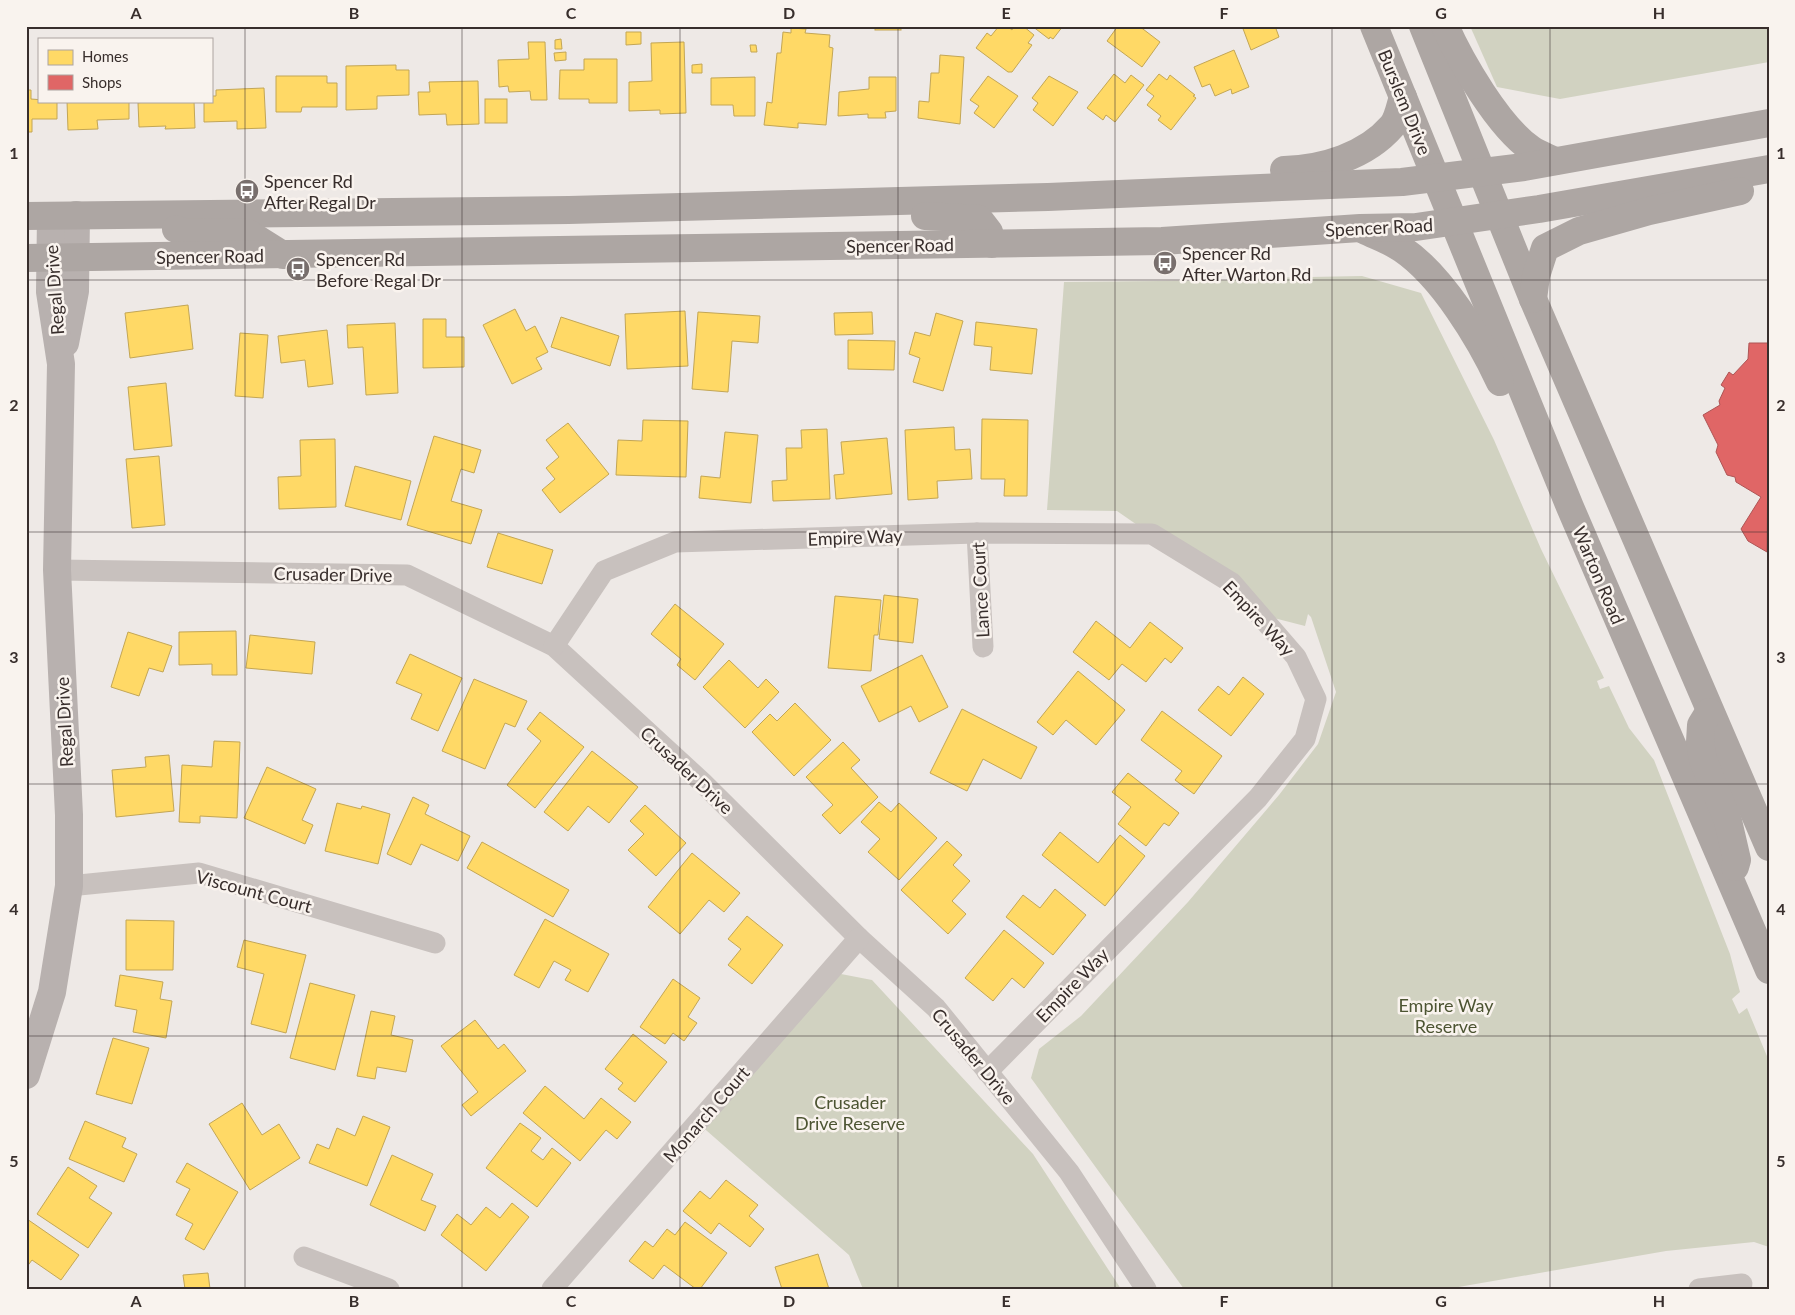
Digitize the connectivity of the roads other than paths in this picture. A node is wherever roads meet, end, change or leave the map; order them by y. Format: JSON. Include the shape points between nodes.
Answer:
{"nodes":[{"id":1,"x":1374,"y":26,"type":"edge"},
{"id":2,"x":1423,"y":26,"type":"edge"},
{"id":3,"x":1445,"y":26,"type":"edge"},
{"id":4,"x":1403,"y":97,"type":"junction"},
{"id":5,"x":1769,"y":123,"type":"edge"},
{"id":6,"x":1555,"y":161,"type":"junction"},
{"id":7,"x":1769,"y":169,"type":"edge"},
{"id":8,"x":1482,"y":172,"type":"junction"},
{"id":9,"x":1436,"y":177,"type":"junction"},
{"id":10,"x":1769,"y":185,"type":"edge"},
{"id":11,"x":1214,"y":189,"type":"junction"},
{"id":12,"x":863,"y":202,"type":"junction"},
{"id":13,"x":167,"y":214,"type":"junction"},
{"id":14,"x":1500,"y":215,"type":"junction"},
{"id":15,"x":51,"y":216,"type":"edge"},
{"id":16,"x":1453,"y":222,"type":"junction"},
{"id":17,"x":1360,"y":228,"type":"junction"},
{"id":18,"x":992,"y":244,"type":"junction"},
{"id":19,"x":283,"y":255,"type":"junction"},
{"id":20,"x":51,"y":258,"type":"edge"},
{"id":21,"x":1533,"y":299,"type":"junction"},
{"id":22,"x":1570,"y":507,"type":"junction"},
{"id":23,"x":977,"y":533,"type":"junction"},
{"id":24,"x":58,"y":570,"type":"junction"},
{"id":25,"x":554,"y":646,"type":"junction"},
{"id":26,"x":983,"y":647,"type":"dead end"},
{"id":27,"x":1709,"y":712,"type":"junction"},
{"id":28,"x":1769,"y":847,"type":"edge"},
{"id":29,"x":1732,"y":885,"type":"junction"},
{"id":30,"x":69,"y":886,"type":"junction"},
{"id":31,"x":859,"y":938,"type":"junction"},
{"id":32,"x":435,"y":943,"type":"dead end"},
{"id":33,"x":1769,"y":970,"type":"edge"},
{"id":34,"x":987,"y":1072,"type":"junction"},
{"id":35,"x":26,"y":1075,"type":"edge"},
{"id":36,"x":304,"y":1257,"type":"dead end"},
{"id":37,"x":1742,"y":1284,"type":"dead end"},
{"id":38,"x":389,"y":1289,"type":"edge"},
{"id":39,"x":552,"y":1289,"type":"edge"},
{"id":40,"x":1146,"y":1289,"type":"edge"},
{"id":41,"x":1698,"y":1289,"type":"edge"}],
"edges":[{"from":1,"to":4,"type":"main road","name":"Burslem Drive"},
{"from":2,"to":8,"type":"main road"},
{"from":3,"to":6,"type":"main road","via":[[1476,84],[1504,122],[1530,148]]},
{"from":4,"to":9,"type":"main road","name":"Burslem Drive"},
{"from":4,"to":11,"type":"main road","via":[[1393,125],[1360,152],[1309,169],[1255,172]]},
{"from":5,"to":6,"type":"main road"},
{"from":6,"to":8,"type":"main road"},
{"from":7,"to":14,"type":"main road","name":"Spencer Road"},
{"from":8,"to":9,"type":"main road"},
{"from":8,"to":14,"type":"main road"},
{"from":9,"to":11,"type":"main road","via":[[1402,182]]},
{"from":9,"to":16,"type":"main road","name":"Warton Road"},
{"from":10,"to":21,"type":"main road","via":[[1649,211],[1579,231],[1545,248]]},
{"from":11,"to":12,"type":"main road"},
{"from":12,"to":13,"type":"main road","via":[[569,210]]},
{"from":12,"to":18,"type":"main road","via":[[892,211],[937,218],[979,219],[989,232]]},
{"from":13,"to":15,"type":"main road"},
{"from":13,"to":19,"type":"main road","via":[[171,227],[183,232],[248,233]]},
{"from":14,"to":16,"type":"main road","name":"Spencer Road"},
{"from":14,"to":21,"type":"main road"},
{"from":15,"to":20,"type":"street","name":"Regal Drive"},
{"from":16,"to":17,"type":"main road","name":"Spencer Road","via":[[1416,227]]},
{"from":16,"to":22,"type":"main road","name":"Warton Road"},
{"from":17,"to":18,"type":"main road","name":"Spencer Road","via":[[1162,241]]},
{"from":17,"to":22,"type":"main road","via":[[1402,249],[1431,275],[1485,350],[1527,443]]},
{"from":18,"to":19,"type":"main road","name":"Spencer Road"},
{"from":19,"to":20,"type":"main road","name":"Spencer Road"},
{"from":20,"to":24,"type":"street","name":"Regal Drive","via":[[50,292],[61,364]]},
{"from":21,"to":27,"type":"main road"},
{"from":22,"to":29,"type":"main road","name":"Warton Road"},
{"from":23,"to":25,"type":"street","name":"Empire Way","via":[[675,542],[604,571]]},
{"from":23,"to":26,"type":"street","name":"Lance Court"},
{"from":23,"to":34,"type":"street","name":"Empire Way","via":[[1152,534],[1232,583],[1296,657],[1316,699],[1305,739],[1258,798]]},
{"from":24,"to":25,"type":"street","name":"Crusader Drive","via":[[407,574]]},
{"from":24,"to":30,"type":"street","name":"Regal Drive","via":[[69,814]]},
{"from":25,"to":31,"type":"street","name":"Crusader Drive","via":[[702,782]]},
{"from":27,"to":28,"type":"main road"},
{"from":27,"to":29,"type":"main road","via":[[1701,725],[1700,742],[1703,760],[1728,821],[1736,860]]},
{"from":29,"to":33,"type":"main road","name":"Warton Road"},
{"from":30,"to":32,"type":"street","name":"Viscount Court","via":[[199,873]]},
{"from":30,"to":35,"type":"street","name":"Regal Drive","via":[[52,992]]},
{"from":31,"to":34,"type":"street","name":"Crusader Drive","via":[[936,1008]]},
{"from":31,"to":39,"type":"street","name":"Monarch Court"},
{"from":34,"to":40,"type":"street","name":"Crusader Drive","via":[[1069,1172]]},
{"from":36,"to":38,"type":"street"},
{"from":37,"to":41,"type":"street"}]}
